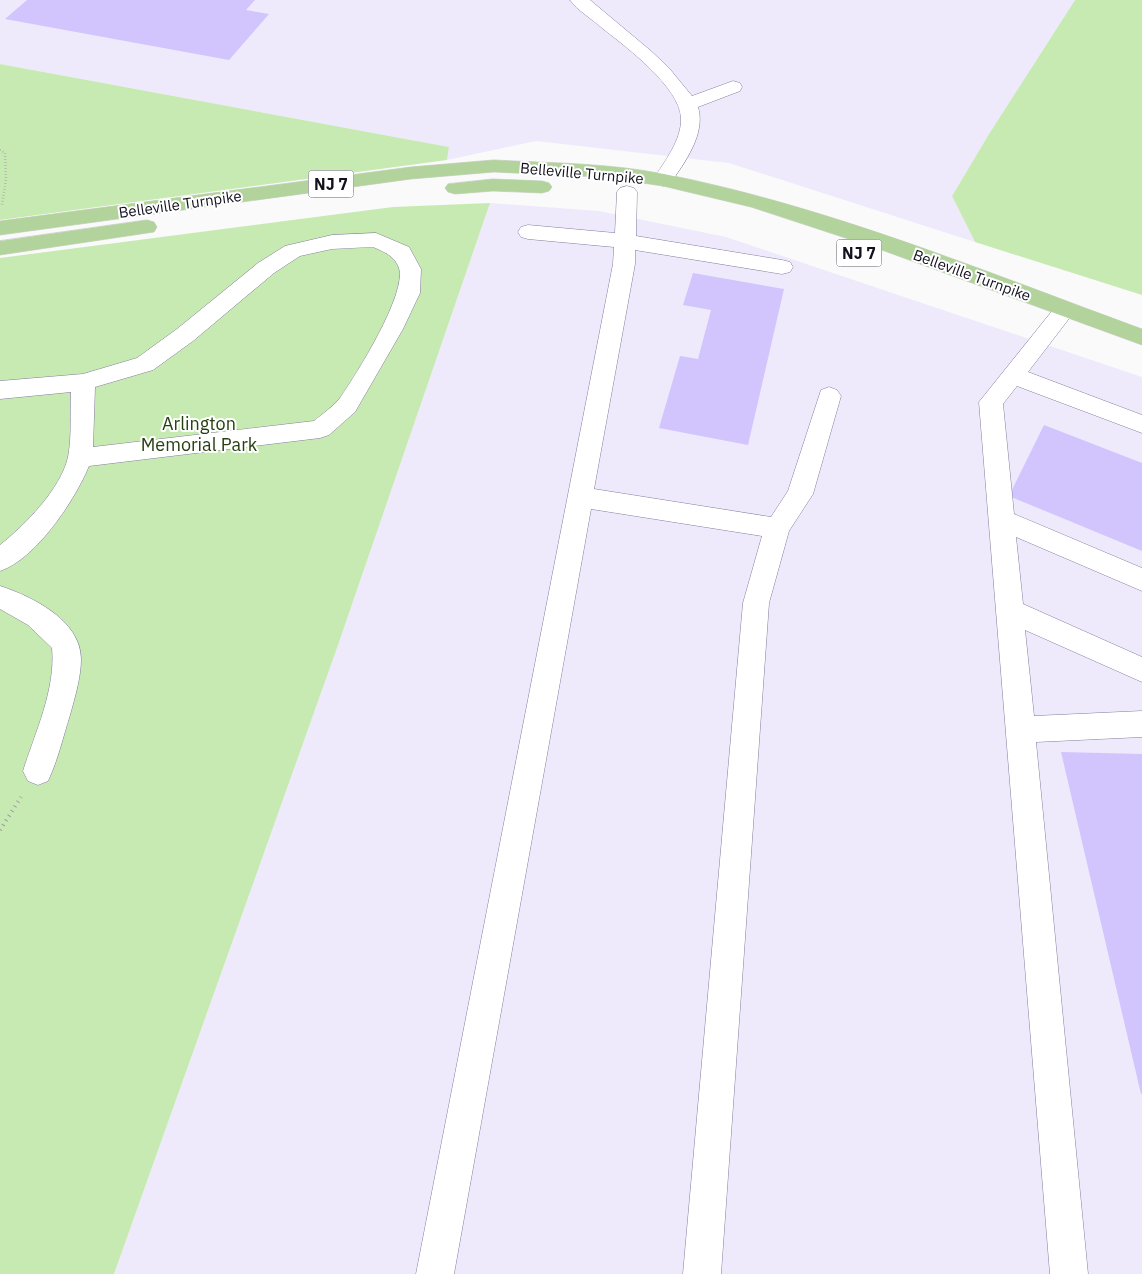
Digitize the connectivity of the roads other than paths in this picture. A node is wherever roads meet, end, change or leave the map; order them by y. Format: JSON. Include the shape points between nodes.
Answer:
{"nodes":[{"id":1,"x":579,"y":0,"type":"edge"},
{"id":2,"x":733,"y":87,"type":"dead end"},
{"id":3,"x":687,"y":104,"type":"junction"},
{"id":4,"x":660,"y":187,"type":"junction"},
{"id":5,"x":627,"y":192,"type":"junction"},
{"id":6,"x":0,"y":228,"type":"edge"},
{"id":7,"x":528,"y":232,"type":"dead end"},
{"id":8,"x":625,"y":241,"type":"junction"},
{"id":9,"x":0,"y":248,"type":"edge"},
{"id":10,"x":782,"y":267,"type":"dead end"},
{"id":11,"x":1060,"y":316,"type":"junction"},
{"id":12,"x":1142,"y":339,"type":"edge"},
{"id":13,"x":1012,"y":375,"type":"junction"},
{"id":14,"x":83,"y":382,"type":"junction"},
{"id":15,"x":0,"y":390,"type":"edge"},
{"id":16,"x":829,"y":396,"type":"dead end"},
{"id":17,"x":1142,"y":424,"type":"edge"},
{"id":18,"x":80,"y":458,"type":"junction"},
{"id":19,"x":580,"y":496,"type":"junction"},
{"id":20,"x":1002,"y":520,"type":"junction"},
{"id":21,"x":777,"y":528,"type":"junction"},
{"id":22,"x":0,"y":560,"type":"edge"},
{"id":23,"x":1142,"y":580,"type":"edge"},
{"id":24,"x":0,"y":597,"type":"edge"},
{"id":25,"x":1010,"y":611,"type":"junction"},
{"id":26,"x":1142,"y":670,"type":"edge"},
{"id":27,"x":1142,"y":724,"type":"edge"},
{"id":28,"x":1020,"y":730,"type":"junction"},
{"id":29,"x":38,"y":771,"type":"road end"},
{"id":30,"x":435,"y":1274,"type":"edge"},
{"id":31,"x":702,"y":1274,"type":"edge"},
{"id":32,"x":1069,"y":1274,"type":"edge"}],
"edges":[{"from":1,"to":3,"type":"street","via":[[674,83]]},
{"from":2,"to":3,"type":"street"},
{"from":3,"to":4,"type":"street","via":[[691,115],[686,136]]},
{"from":4,"to":5,"type":"main road","name":"Belleville Turnpike","number":"NJ 7"},
{"from":4,"to":6,"type":"main road","name":"Belleville Turnpike","number":"NJ 7","via":[[601,171],[494,166],[412,173]]},
{"from":4,"to":11,"type":"main road","name":"Belleville Turnpike","number":"NJ 7","via":[[974,291]]},
{"from":4,"to":12,"type":"main road","name":"Belleville Turnpike","number":"NJ 7","via":[[756,202],[886,244]]},
{"from":5,"to":8,"type":"street"},
{"from":5,"to":9,"type":"main road","name":"Belleville Turnpike","number":"NJ 7","via":[[493,186],[429,189]]},
{"from":7,"to":8,"type":"street"},
{"from":8,"to":10,"type":"street"},
{"from":8,"to":19,"type":"street","via":[[624,264]]},
{"from":11,"to":12,"type":"main road","name":"Belleville Turnpike","number":"NJ 7"},
{"from":11,"to":13,"type":"street"},
{"from":13,"to":17,"type":"street"},
{"from":13,"to":20,"type":"street","via":[[991,402]]},
{"from":14,"to":15,"type":"street"},
{"from":14,"to":18,"type":"street"},
{"from":14,"to":18,"type":"street","via":[[145,364],[293,251],[332,242],[376,240],[401,252],[410,269],[409,293],[364,379],[347,406],[320,429]]},
{"from":16,"to":21,"type":"street","via":[[800,494]]},
{"from":18,"to":22,"type":"street","via":[[71,482],[56,505],[26,540]]},
{"from":19,"to":21,"type":"street"},
{"from":19,"to":30,"type":"street"},
{"from":20,"to":23,"type":"street"},
{"from":20,"to":25,"type":"street"},
{"from":21,"to":31,"type":"street","via":[[756,603]]},
{"from":24,"to":29,"type":"street","via":[[48,623],[66,648],[65,674]]},
{"from":25,"to":26,"type":"street"},
{"from":25,"to":28,"type":"street"},
{"from":27,"to":28,"type":"street"},
{"from":28,"to":32,"type":"street"}]}
